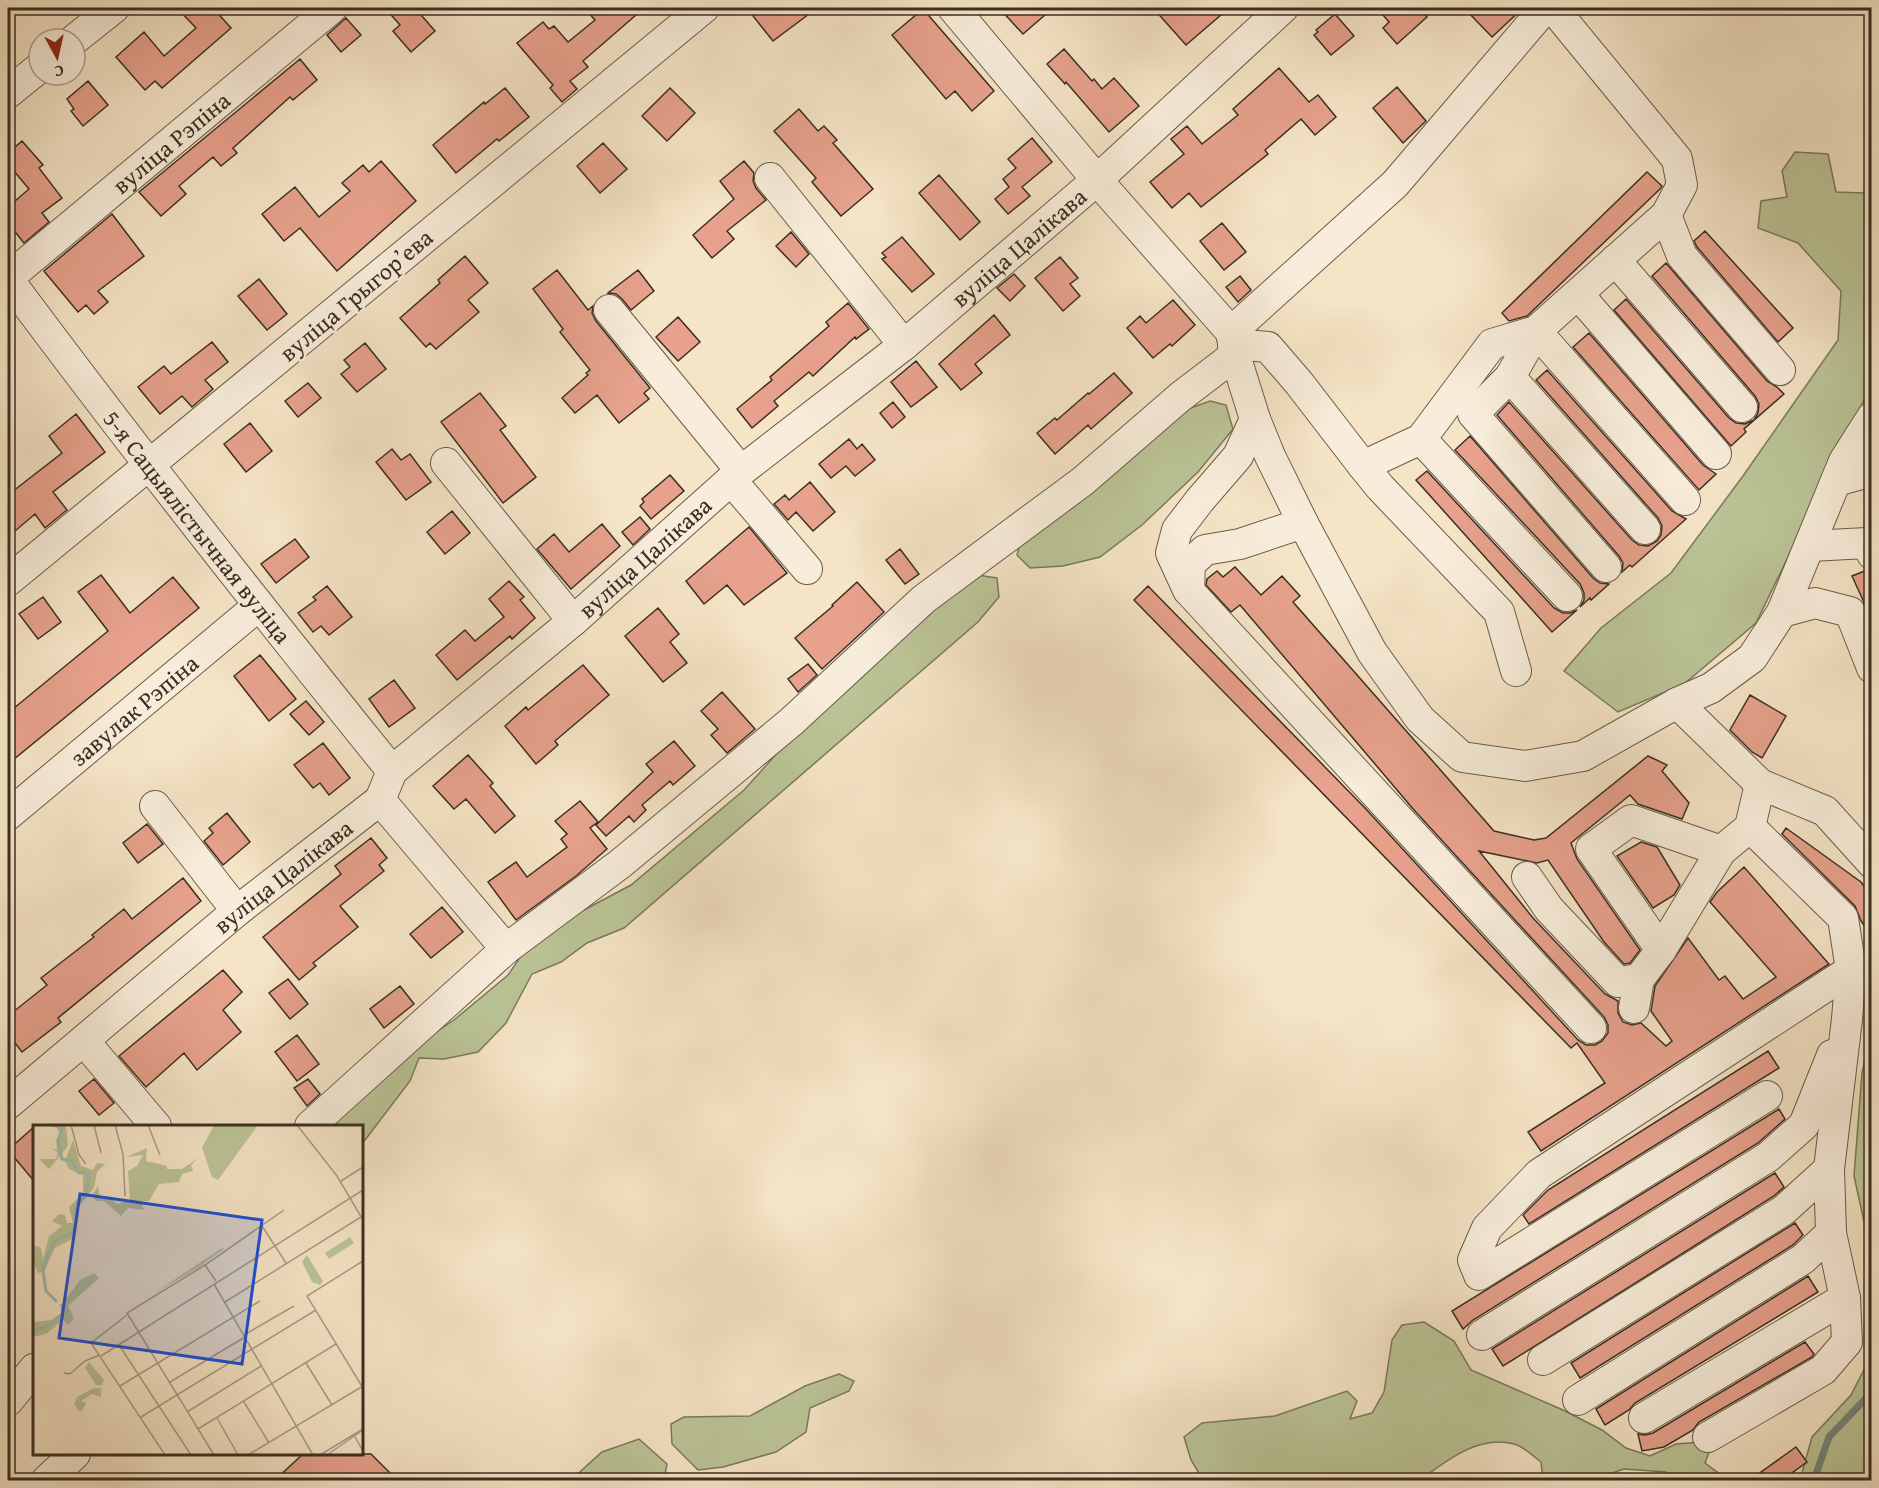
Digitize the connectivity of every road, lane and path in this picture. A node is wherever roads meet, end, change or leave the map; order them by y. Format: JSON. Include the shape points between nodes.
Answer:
{"nodes":[{"id":1,"x":114,"y":8,"type":"edge"},
{"id":2,"x":332,"y":8,"type":"edge"},
{"id":3,"x":704,"y":8,"type":"edge"},
{"id":4,"x":953,"y":8,"type":"edge"},
{"id":5,"x":1545,"y":8,"type":"edge"},
{"id":6,"x":1553,"y":8,"type":"edge"},
{"id":7,"x":1266,"y":13,"type":"edge"},
{"id":8,"x":87,"y":29,"type":"edge"},
{"id":9,"x":27,"y":78,"type":"edge"},
{"id":10,"x":8,"y":93,"type":"edge"},
{"id":11,"x":770,"y":178,"type":"dead end"},
{"id":12,"x":1097,"y":180,"type":"junction"},
{"id":13,"x":1665,"y":215,"type":"junction"},
{"id":14,"x":1616,"y":260,"type":"junction"},
{"id":15,"x":10,"y":287,"type":"edge"},
{"id":16,"x":1578,"y":294,"type":"junction"},
{"id":17,"x":609,"y":310,"type":"dead end"},
{"id":18,"x":1536,"y":331,"type":"junction"},
{"id":19,"x":1233,"y":344,"type":"junction"},
{"id":20,"x":904,"y":345,"type":"junction"},
{"id":21,"x":1780,"y":370,"type":"dead end"},
{"id":22,"x":1510,"y":377,"type":"junction"},
{"id":23,"x":1742,"y":407,"type":"dead end"},
{"id":24,"x":1872,"y":417,"type":"edge"},
{"id":25,"x":1255,"y":419,"type":"junction"},
{"id":26,"x":1421,"y":439,"type":"junction"},
{"id":27,"x":1716,"y":454,"type":"dead end"},
{"id":28,"x":446,"y":463,"type":"dead end"},
{"id":29,"x":148,"y":466,"type":"junction"},
{"id":30,"x":1363,"y":466,"type":"junction"},
{"id":31,"x":1872,"y":471,"type":"edge"},
{"id":32,"x":736,"y":476,"type":"junction"},
{"id":33,"x":1836,"y":481,"type":"junction"},
{"id":34,"x":1685,"y":500,"type":"dead end"},
{"id":35,"x":1303,"y":523,"type":"junction"},
{"id":36,"x":1645,"y":529,"type":"dead end"},
{"id":37,"x":1810,"y":546,"type":"junction"},
{"id":38,"x":1872,"y":554,"type":"edge"},
{"id":39,"x":1606,"y":567,"type":"dead end"},
{"id":40,"x":807,"y":569,"type":"dead end"},
{"id":41,"x":8,"y":581,"type":"edge"},
{"id":42,"x":1189,"y":591,"type":"junction"},
{"id":43,"x":1567,"y":596,"type":"dead end"},
{"id":44,"x":258,"y":606,"type":"junction"},
{"id":45,"x":1782,"y":612,"type":"junction"},
{"id":46,"x":573,"y":621,"type":"junction"},
{"id":47,"x":1872,"y":668,"type":"edge"},
{"id":48,"x":1516,"y":671,"type":"dead end"},
{"id":49,"x":1677,"y":703,"type":"junction"},
{"id":50,"x":392,"y":771,"type":"junction"},
{"id":51,"x":1760,"y":784,"type":"junction"},
{"id":52,"x":381,"y":800,"type":"junction"},
{"id":53,"x":155,"y":806,"type":"dead end"},
{"id":54,"x":8,"y":815,"type":"edge"},
{"id":55,"x":1750,"y":827,"type":"junction"},
{"id":56,"x":1721,"y":851,"type":"junction"},
{"id":57,"x":1872,"y":863,"type":"edge"},
{"id":58,"x":1527,"y":878,"type":"dead end"},
{"id":59,"x":237,"y":910,"type":"junction"},
{"id":60,"x":506,"y":949,"type":"junction"},
{"id":61,"x":1661,"y":950,"type":"junction"},
{"id":62,"x":1851,"y":970,"type":"junction"},
{"id":63,"x":1847,"y":1019,"type":"junction"},
{"id":64,"x":1591,"y":1028,"type":"dead end"},
{"id":65,"x":84,"y":1041,"type":"junction"},
{"id":66,"x":1767,"y":1096,"type":"dead end"},
{"id":67,"x":8,"y":1104,"type":"edge"},
{"id":68,"x":155,"y":1125,"type":"edge"},
{"id":69,"x":311,"y":1125,"type":"edge"},
{"id":70,"x":1829,"y":1168,"type":"junction"},
{"id":71,"x":1831,"y":1233,"type":"junction"},
{"id":72,"x":1845,"y":1298,"type":"junction"},
{"id":73,"x":1482,"y":1335,"type":"dead end"},
{"id":74,"x":1543,"y":1360,"type":"dead end"},
{"id":75,"x":33,"y":1371,"type":"edge"},
{"id":76,"x":1578,"y":1400,"type":"dead end"},
{"id":77,"x":8,"y":1401,"type":"edge"},
{"id":78,"x":1644,"y":1418,"type":"dead end"},
{"id":79,"x":1708,"y":1437,"type":"dead end"},
{"id":80,"x":74,"y":1455,"type":"edge"},
{"id":81,"x":48,"y":1480,"type":"edge"}],
"edges":[{"from":1,"to":8,"type":"street"},
{"from":2,"to":15,"type":"street","name":"вуліца Рэпіна"},
{"from":3,"to":29,"type":"street","name":"вуліца Грыгорʼева"},
{"from":4,"to":12,"type":"street"},
{"from":5,"to":19,"type":"street","via":[[1395,184]]},
{"from":6,"to":13,"type":"street","via":[[1677,159],[1682,184]]},
{"from":7,"to":12,"type":"street","name":"вуліца Цалікава"},
{"from":9,"to":10,"type":"street"},
{"from":11,"to":20,"type":"street"},
{"from":12,"to":19,"type":"street"},
{"from":12,"to":20,"type":"street","name":"вуліца Цалікава"},
{"from":13,"to":14,"type":"street"},
{"from":13,"to":21,"type":"street","via":[[1682,256]]},
{"from":14,"to":16,"type":"street"},
{"from":14,"to":23,"type":"street"},
{"from":15,"to":29,"type":"street","name":"5-я Сацыялістычная вуліца"},
{"from":16,"to":18,"type":"street"},
{"from":16,"to":27,"type":"street"},
{"from":17,"to":32,"type":"street"},
{"from":18,"to":22,"type":"street"},
{"from":18,"to":26,"type":"street","via":[[1492,345]]},
{"from":18,"to":34,"type":"street"},
{"from":19,"to":25,"type":"street"},
{"from":19,"to":30,"type":"street","via":[[1268,347]]},
{"from":19,"to":60,"type":"street","via":[[1180,397],[1083,481],[924,599],[791,722],[620,864]]},
{"from":20,"to":32,"type":"street","name":"вуліца Цалікава"},
{"from":22,"to":36,"type":"street"},
{"from":22,"to":39,"type":"street","via":[[1473,414]]},
{"from":24,"to":33,"type":"street"},
{"from":25,"to":35,"type":"street"},
{"from":25,"to":42,"type":"street","via":[[1238,456],[1177,530],[1171,553]]},
{"from":26,"to":30,"type":"street"},
{"from":26,"to":43,"type":"street"},
{"from":28,"to":46,"type":"street"},
{"from":29,"to":41,"type":"street","name":"вуліца Грыгорʼева"},
{"from":29,"to":44,"type":"street","name":"5-я Сацыялістычная вуліца"},
{"from":30,"to":48,"type":"street","via":[[1499,612]]},
{"from":31,"to":33,"type":"street"},
{"from":32,"to":40,"type":"street"},
{"from":32,"to":46,"type":"street","name":"вуліца Цалікава"},
{"from":33,"to":37,"type":"street"},
{"from":35,"to":42,"type":"street","via":[[1240,544],[1205,550],[1190,564]]},
{"from":35,"to":49,"type":"street","via":[[1372,652],[1420,719],[1462,757],[1525,766],[1583,756]]},
{"from":37,"to":38,"type":"street","via":[[1867,543]]},
{"from":37,"to":45,"type":"street"},
{"from":42,"to":64,"type":"street"},
{"from":44,"to":50,"type":"street","name":"5-я Сацыялістычная вуліца"},
{"from":44,"to":54,"type":"street","name":"завулак Рэпіна"},
{"from":45,"to":47,"type":"street","via":[[1815,603],[1850,612]]},
{"from":45,"to":49,"type":"street","via":[[1752,658],[1711,688]]},
{"from":46,"to":50,"type":"street","name":"вуліца Цалікава"},
{"from":49,"to":51,"type":"street"},
{"from":50,"to":52,"type":"street","name":"вуліца Цалікава"},
{"from":51,"to":55,"type":"street"},
{"from":51,"to":57,"type":"street","via":[[1825,811]]},
{"from":52,"to":59,"type":"street","name":"вуліца Цалікава"},
{"from":52,"to":60,"type":"street"},
{"from":53,"to":59,"type":"street"},
{"from":55,"to":56,"type":"street"},
{"from":55,"to":62,"type":"street","via":[[1843,918]]},
{"from":56,"to":61,"type":"street"},
{"from":56,"to":61,"type":"street","via":[[1631,820],[1591,849]]},
{"from":58,"to":61,"type":"street","via":[[1549,909],[1618,982],[1636,994]]},
{"from":59,"to":65,"type":"street","name":"вуліца Цалікава"},
{"from":60,"to":69,"type":"street"},
{"from":62,"to":63,"type":"street"},
{"from":62,"to":66,"type":"street","via":[[1539,1174],[1487,1228],[1473,1260],[1479,1275]]},
{"from":63,"to":70,"type":"street"},
{"from":63,"to":73,"type":"street","via":[[1804,1125],[1768,1157]]},
{"from":65,"to":67,"type":"street","name":"вуліца Цалікава"},
{"from":65,"to":68,"type":"street"},
{"from":70,"to":71,"type":"street"},
{"from":70,"to":74,"type":"street","via":[[1784,1210]]},
{"from":71,"to":72,"type":"street"},
{"from":71,"to":76,"type":"street","via":[[1803,1258]]},
{"from":72,"to":78,"type":"street"},
{"from":72,"to":79,"type":"street","via":[[1847,1342],[1823,1370]]},
{"from":75,"to":77,"type":"street"},
{"from":80,"to":81,"type":"street"}]}
